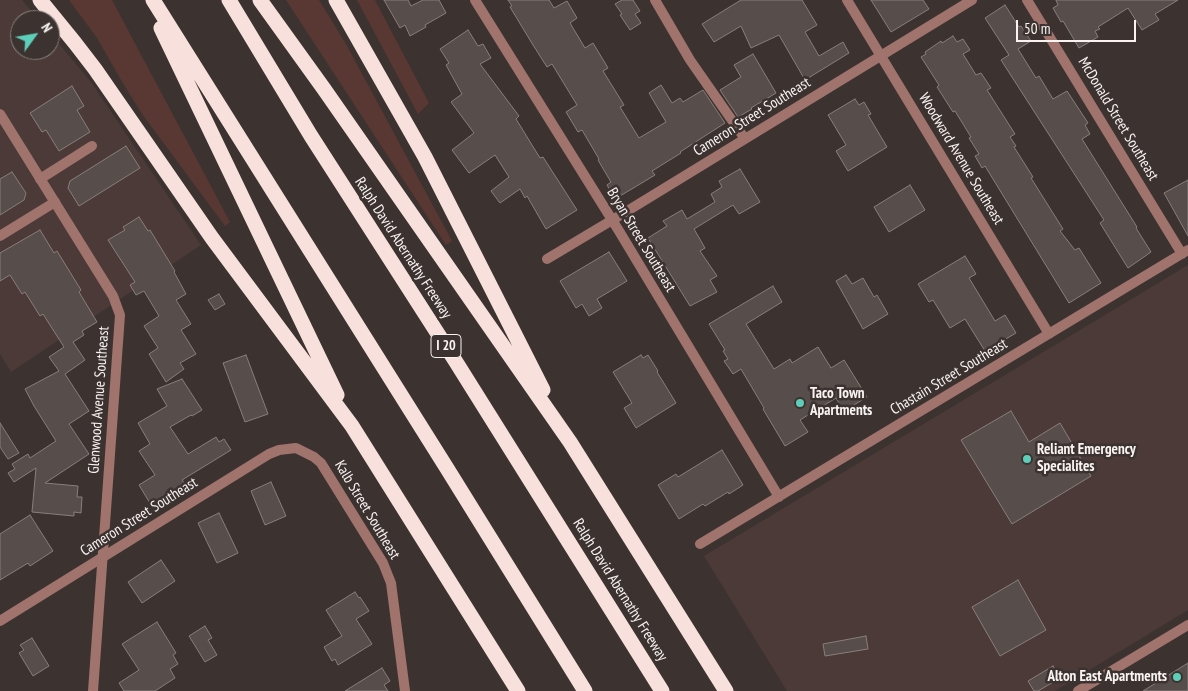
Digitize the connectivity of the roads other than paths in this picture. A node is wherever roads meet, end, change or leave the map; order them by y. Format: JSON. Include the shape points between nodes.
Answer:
{"nodes":[{"id":1,"x":40,"y":0,"type":"edge"},
{"id":2,"x":51,"y":0,"type":"edge"},
{"id":3,"x":147,"y":0,"type":"edge"},
{"id":4,"x":152,"y":0,"type":"edge"},
{"id":5,"x":229,"y":0,"type":"edge"},
{"id":6,"x":260,"y":0,"type":"edge"},
{"id":7,"x":336,"y":0,"type":"edge"},
{"id":8,"x":475,"y":0,"type":"edge"},
{"id":9,"x":655,"y":0,"type":"edge"},
{"id":10,"x":847,"y":0,"type":"edge"},
{"id":11,"x":972,"y":0,"type":"edge"},
{"id":12,"x":1028,"y":0,"type":"edge"},
{"id":13,"x":76,"y":42,"type":"junction"},
{"id":14,"x":881,"y":56,"type":"junction"},
{"id":15,"x":0,"y":114,"type":"edge"},
{"id":16,"x":745,"y":139,"type":"junction"},
{"id":17,"x":92,"y":146,"type":"dead end"},
{"id":18,"x":40,"y":179,"type":"junction"},
{"id":19,"x":55,"y":202,"type":"junction"},
{"id":20,"x":612,"y":220,"type":"junction"},
{"id":21,"x":0,"y":236,"type":"edge"},
{"id":22,"x":1185,"y":252,"type":"edge"},
{"id":23,"x":546,"y":259,"type":"dead end"},
{"id":24,"x":1049,"y":334,"type":"junction"},
{"id":25,"x":352,"y":426,"type":"junction"},
{"id":26,"x":570,"y":442,"type":"junction"},
{"id":27,"x":296,"y":448,"type":"joint"},
{"id":28,"x":779,"y":497,"type":"junction"},
{"id":29,"x":700,"y":544,"type":"dead end"},
{"id":30,"x":102,"y":557,"type":"junction"},
{"id":31,"x":0,"y":621,"type":"edge"},
{"id":32,"x":1188,"y":625,"type":"edge"},
{"id":33,"x":93,"y":691,"type":"edge"},
{"id":34,"x":405,"y":691,"type":"edge"},
{"id":35,"x":518,"y":691,"type":"edge"},
{"id":36,"x":585,"y":691,"type":"edge"},
{"id":37,"x":662,"y":691,"type":"edge"},
{"id":38,"x":726,"y":691,"type":"edge"},
{"id":39,"x":1078,"y":691,"type":"edge"}],
"edges":[{"from":1,"to":13,"type":"highway"},
{"from":2,"to":13,"type":"highway"},
{"from":3,"to":25,"type":"highway"},
{"from":4,"to":36,"type":"highway"},
{"from":5,"to":37,"type":"highway","name":"Ralph David Abernathy Freeway","number":"I 20","via":[[311,136]]},
{"from":6,"to":26,"type":"highway"},
{"from":7,"to":26,"type":"highway","via":[[425,157]]},
{"from":8,"to":20,"type":"street","name":"Bryan Street Southeast"},
{"from":9,"to":16,"type":"street","via":[[690,60]]},
{"from":10,"to":14,"type":"street","name":"Woodward Avenue Southeast"},
{"from":11,"to":14,"type":"street","name":"Cameron Street Southeast"},
{"from":12,"to":22,"type":"street","name":"McDonald Street Southeast"},
{"from":13,"to":25,"type":"highway","via":[[212,238]]},
{"from":14,"to":16,"type":"street","name":"Cameron Street Southeast"},
{"from":14,"to":24,"type":"street","name":"Woodward Avenue Southeast"},
{"from":15,"to":18,"type":"street","name":"Glenwood Avenue Southeast"},
{"from":16,"to":20,"type":"street","name":"Cameron Street Southeast"},
{"from":17,"to":18,"type":"street"},
{"from":18,"to":19,"type":"street","name":"Glenwood Avenue Southeast"},
{"from":19,"to":21,"type":"street"},
{"from":19,"to":30,"type":"street","name":"Glenwood Avenue Southeast","via":[[113,296],[120,316]]},
{"from":20,"to":23,"type":"street","name":"Cameron Street Southeast"},
{"from":20,"to":28,"type":"street","name":"Bryan Street Southeast"},
{"from":22,"to":24,"type":"street","name":"Chastain Street Southeast"},
{"from":24,"to":28,"type":"street","name":"Chastain Street Southeast"},
{"from":25,"to":35,"type":"highway"},
{"from":26,"to":38,"type":"highway"},
{"from":27,"to":30,"type":"street","name":"Cameron Street Southeast","via":[[269,454]]},
{"from":27,"to":34,"type":"street","name":"Kalb Street Southeast","via":[[321,463],[387,573]]},
{"from":28,"to":29,"type":"street","name":"Chastain Street Southeast"},
{"from":30,"to":31,"type":"street","name":"Cameron Street Southeast"},
{"from":30,"to":33,"type":"street","name":"Glenwood Avenue Southeast"},
{"from":32,"to":39,"type":"street"}]}
